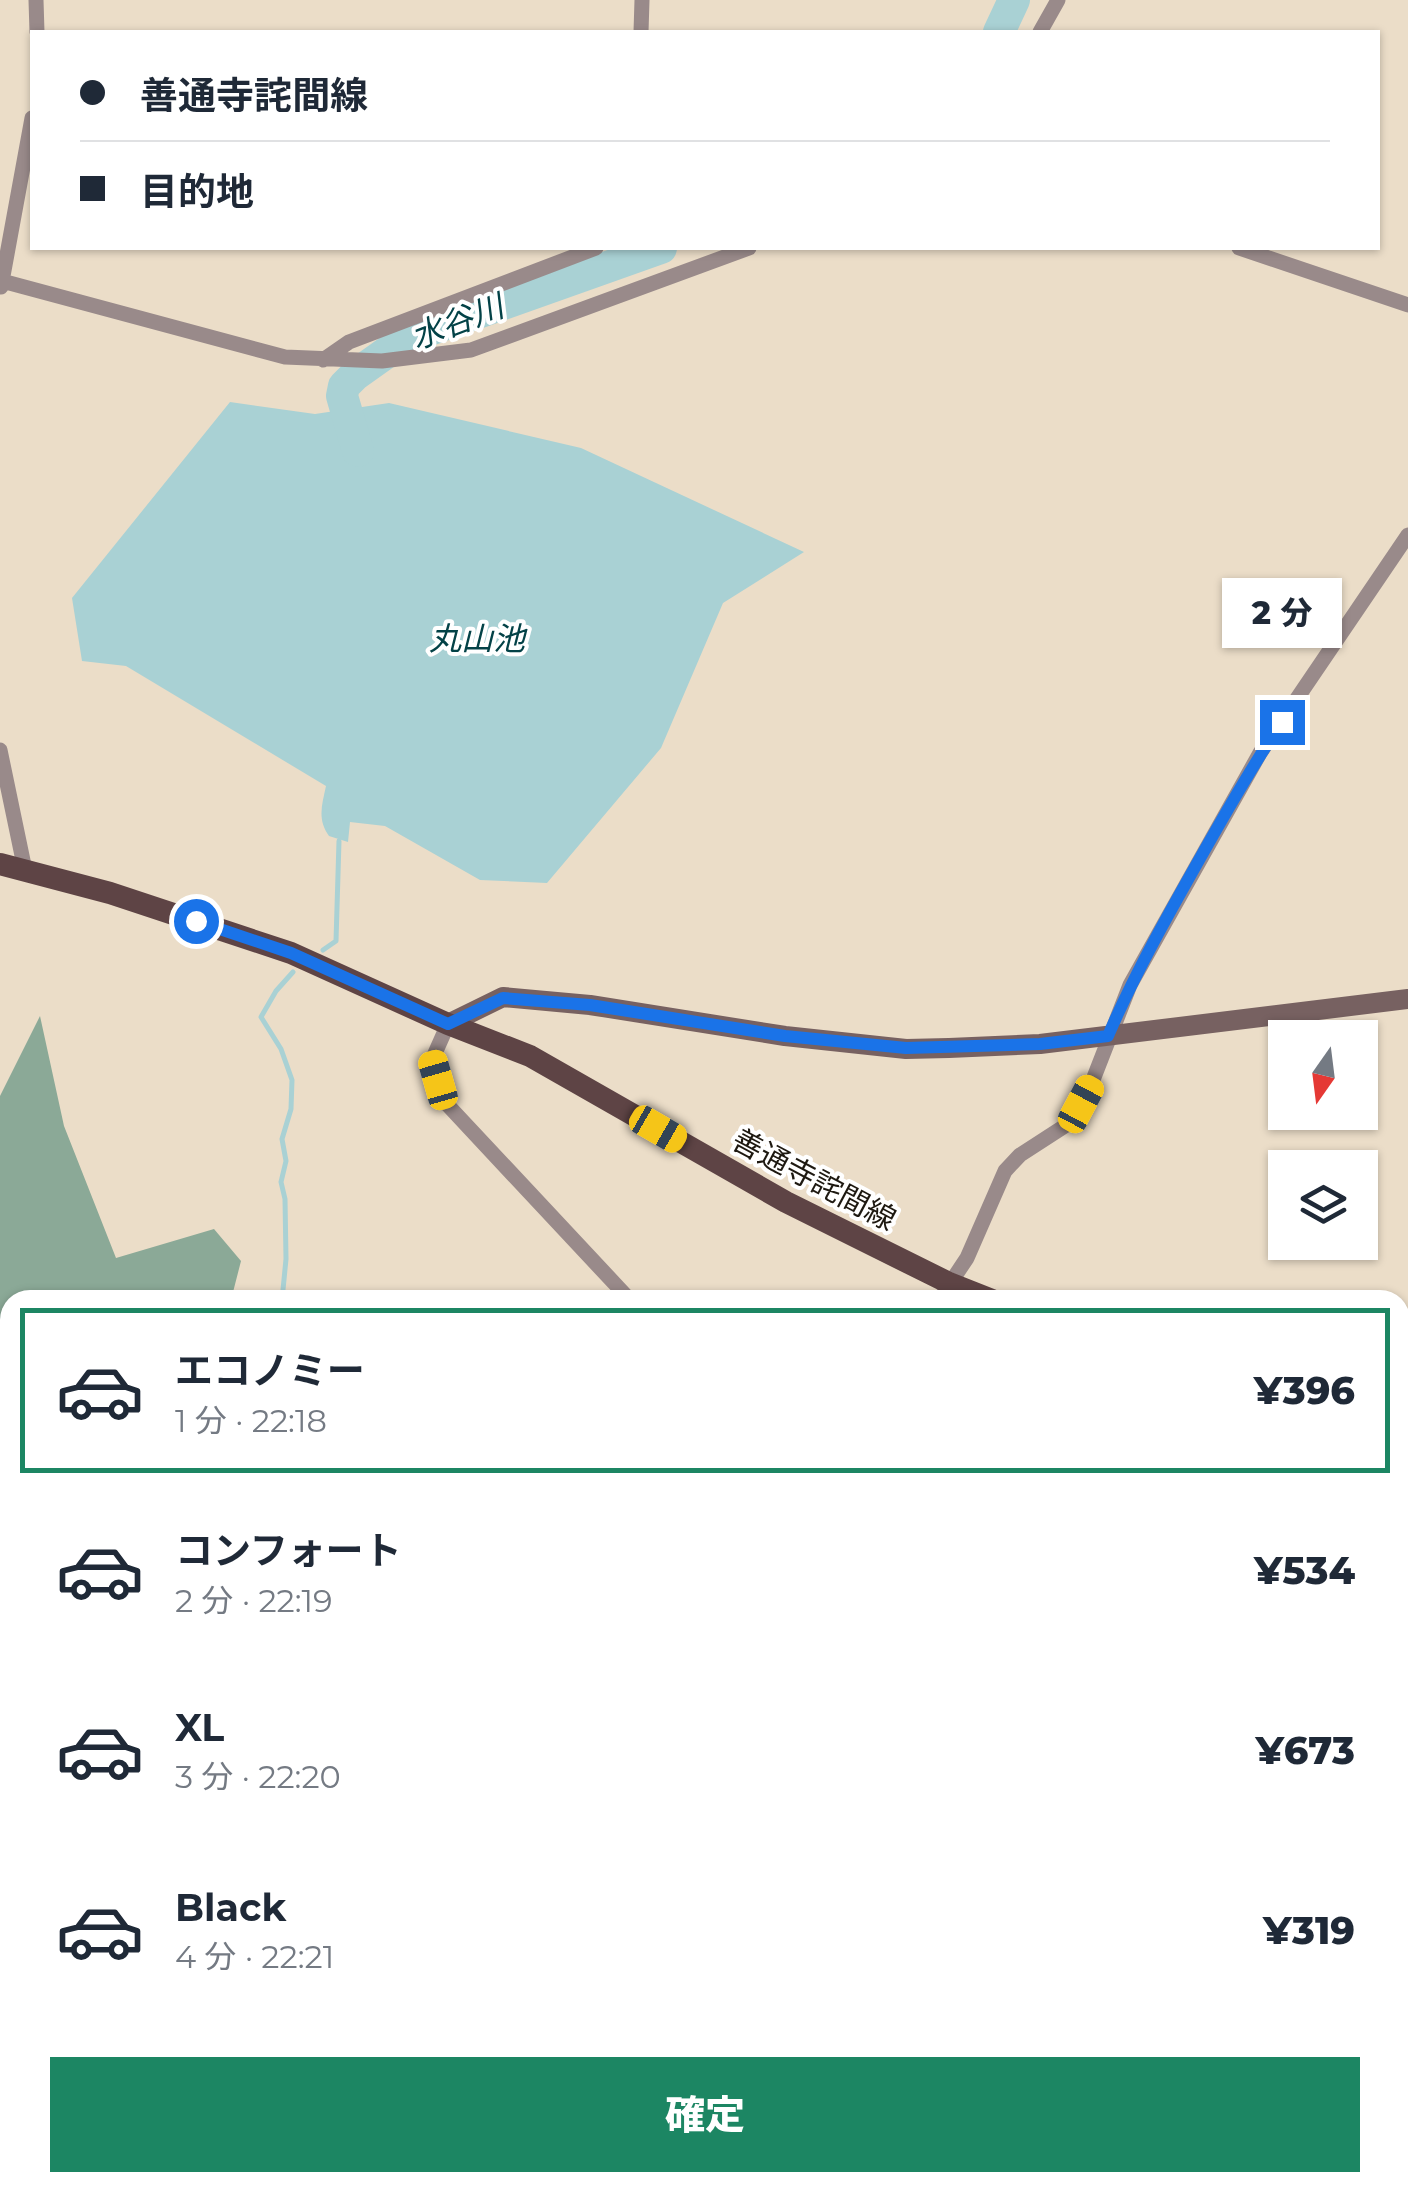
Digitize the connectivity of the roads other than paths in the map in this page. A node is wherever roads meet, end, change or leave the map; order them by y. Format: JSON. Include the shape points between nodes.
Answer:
{"nodes":[{"id":1,"x":36,"y":0,"type":"edge"},
{"id":2,"x":642,"y":0,"type":"edge"},
{"id":3,"x":1058,"y":0,"type":"edge"},
{"id":4,"x":37,"y":30,"type":"edge"},
{"id":5,"x":641,"y":30,"type":"edge"},
{"id":6,"x":1041,"y":30,"type":"edge"},
{"id":7,"x":30,"y":140,"type":"edge"},
{"id":8,"x":591,"y":250,"type":"edge"},
{"id":9,"x":744,"y":250,"type":"edge"},
{"id":10,"x":1245,"y":250,"type":"edge"},
{"id":11,"x":1,"y":282,"type":"edge"},
{"id":12,"x":1408,"y":305,"type":"edge"},
{"id":13,"x":323,"y":360,"type":"junction"},
{"id":14,"x":1408,"y":535,"type":"edge"},
{"id":15,"x":0,"y":750,"type":"edge"},
{"id":16,"x":0,"y":864,"type":"edge"},
{"id":17,"x":25,"y":870,"type":"junction"},
{"id":18,"x":1408,"y":998,"type":"edge"},
{"id":19,"x":448,"y":1024,"type":"junction"},
{"id":20,"x":1108,"y":1036,"type":"junction"},
{"id":21,"x":621,"y":1290,"type":"edge"},
{"id":22,"x":940,"y":1290,"type":"edge"},
{"id":23,"x":945,"y":1290,"type":"edge"}],
"edges":[{"from":1,"to":4,"type":"street"},
{"from":2,"to":5,"type":"street"},
{"from":3,"to":6,"type":"street"},
{"from":7,"to":11,"type":"street"},
{"from":8,"to":13,"type":"street","via":[[349,342]]},
{"from":9,"to":13,"type":"street","via":[[470,350],[382,361]]},
{"from":10,"to":12,"type":"street"},
{"from":11,"to":13,"type":"street","via":[[267,352]]},
{"from":14,"to":20,"type":"street","via":[[1260,752],[1130,984]]},
{"from":15,"to":17,"type":"street"},
{"from":16,"to":17,"type":"main road","name":"善通寺詫間線"},
{"from":17,"to":19,"type":"main road","name":"善通寺詫間線","via":[[291,953]]},
{"from":18,"to":20,"type":"street"},
{"from":19,"to":20,"type":"street","via":[[503,998],[906,1048]]},
{"from":19,"to":21,"type":"street","via":[[432,1060],[443,1100]]},
{"from":19,"to":22,"type":"main road","name":"善通寺詫間線","via":[[530,1056]]},
{"from":20,"to":23,"type":"street","via":[[1071,1122],[1005,1171]]}]}
